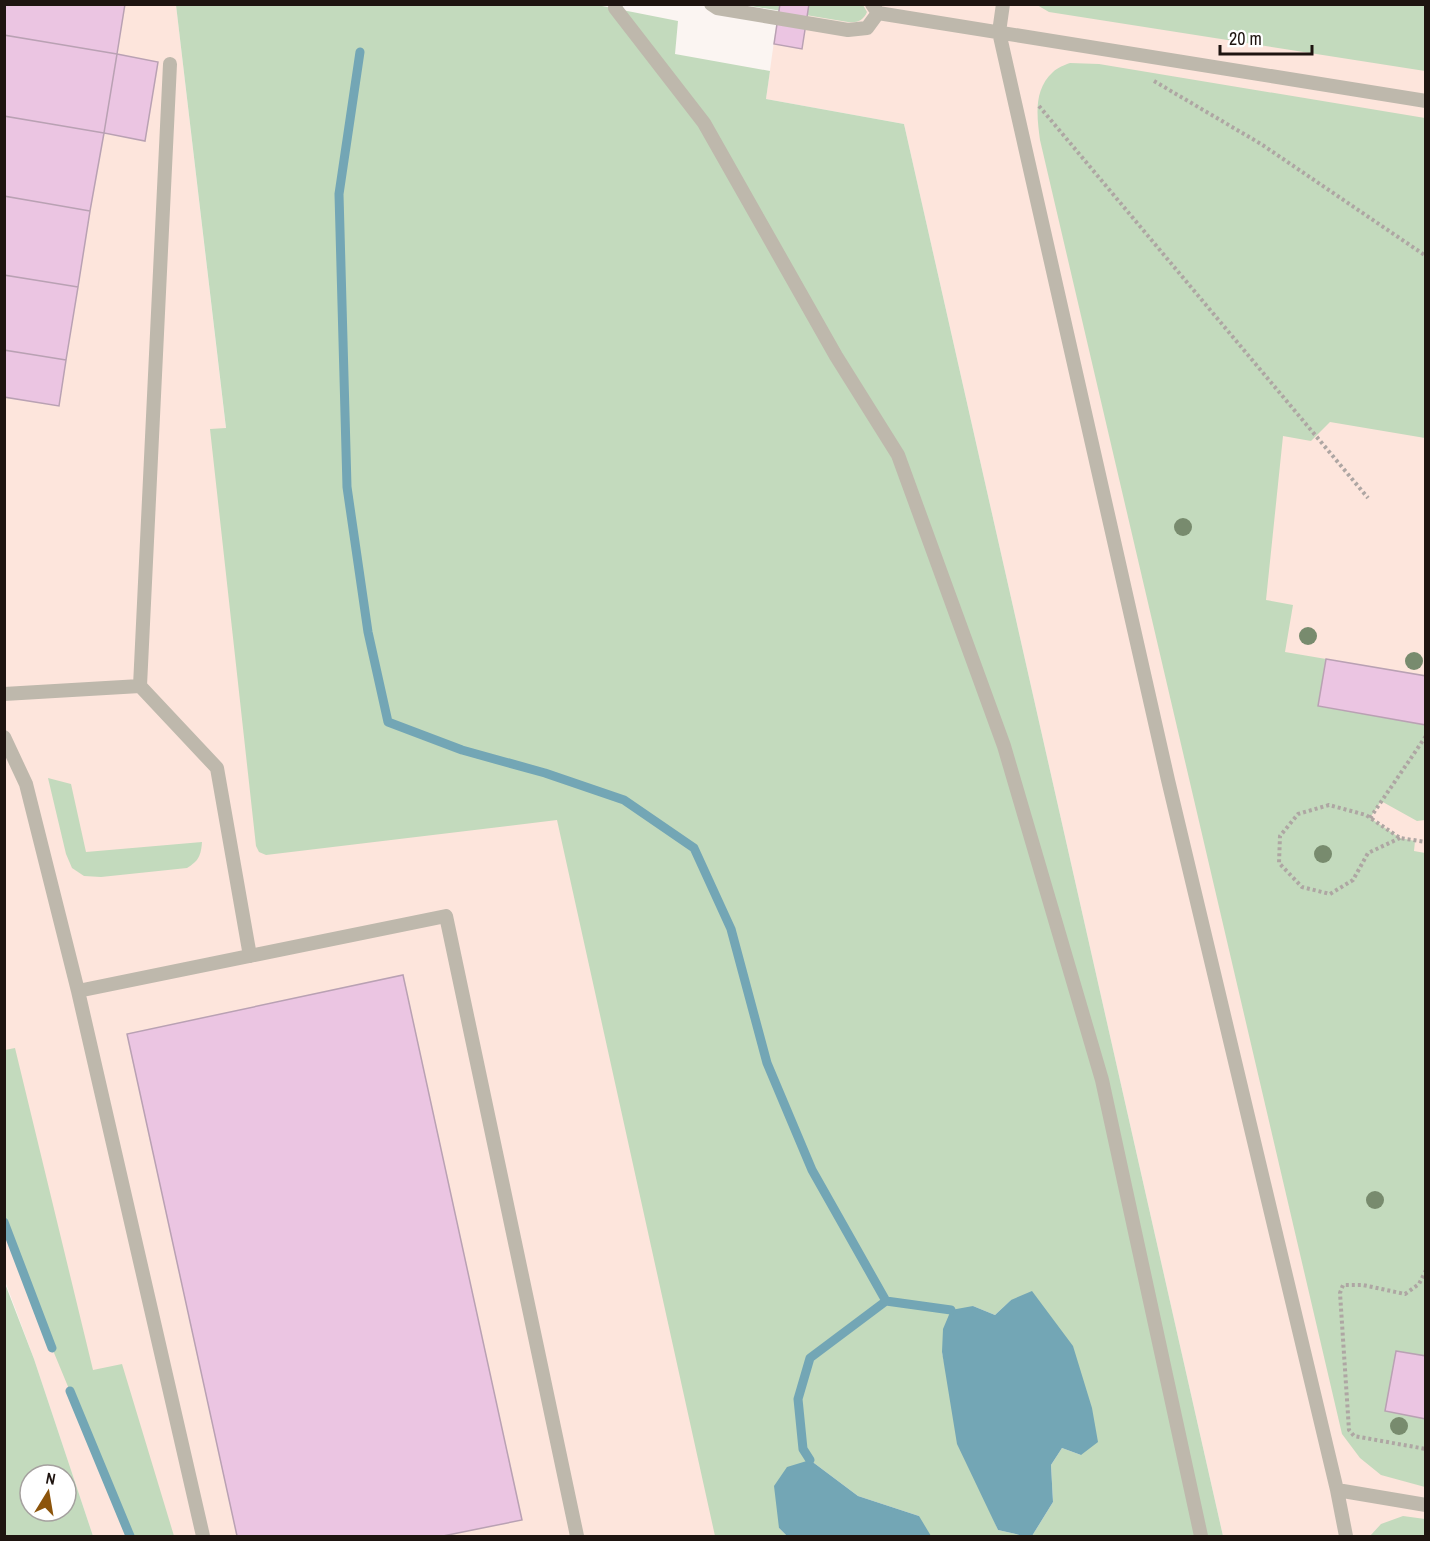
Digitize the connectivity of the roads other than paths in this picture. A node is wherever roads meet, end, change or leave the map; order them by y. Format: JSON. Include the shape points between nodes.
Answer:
{"nodes":[{"id":1,"x":616,"y":4,"type":"edge"},
{"id":2,"x":711,"y":4,"type":"edge"},
{"id":3,"x":1003,"y":4,"type":"edge"},
{"id":4,"x":875,"y":9,"type":"edge"},
{"id":5,"x":999,"y":32,"type":"junction"},
{"id":6,"x":170,"y":64,"type":"dead end"},
{"id":7,"x":1425,"y":101,"type":"edge"},
{"id":8,"x":140,"y":686,"type":"junction"},
{"id":9,"x":4,"y":694,"type":"edge"},
{"id":10,"x":4,"y":737,"type":"edge"},
{"id":11,"x":250,"y":956,"type":"junction"},
{"id":12,"x":78,"y":991,"type":"junction"},
{"id":13,"x":1337,"y":1490,"type":"junction"},
{"id":14,"x":1425,"y":1504,"type":"edge"},
{"id":15,"x":203,"y":1536,"type":"edge"},
{"id":16,"x":577,"y":1536,"type":"edge"},
{"id":17,"x":1201,"y":1536,"type":"edge"},
{"id":18,"x":1346,"y":1536,"type":"edge"}],
"edges":[{"from":1,"to":17,"type":"lane","via":[[615,8],[704,123],[836,356],[898,455],[1004,746],[1102,1080]]},
{"from":2,"to":4,"type":"lane","via":[[848,30],[867,28]]},
{"from":3,"to":5,"type":"lane"},
{"from":4,"to":5,"type":"lane"},
{"from":5,"to":7,"type":"lane"},
{"from":5,"to":13,"type":"lane","via":[[1166,768]]},
{"from":6,"to":8,"type":"lane"},
{"from":8,"to":9,"type":"lane"},
{"from":8,"to":11,"type":"lane","via":[[217,768]]},
{"from":10,"to":12,"type":"lane","via":[[26,784]]},
{"from":11,"to":12,"type":"lane"},
{"from":11,"to":16,"type":"lane","via":[[446,916]]},
{"from":12,"to":15,"type":"lane"},
{"from":13,"to":14,"type":"lane"},
{"from":13,"to":18,"type":"lane"}]}
